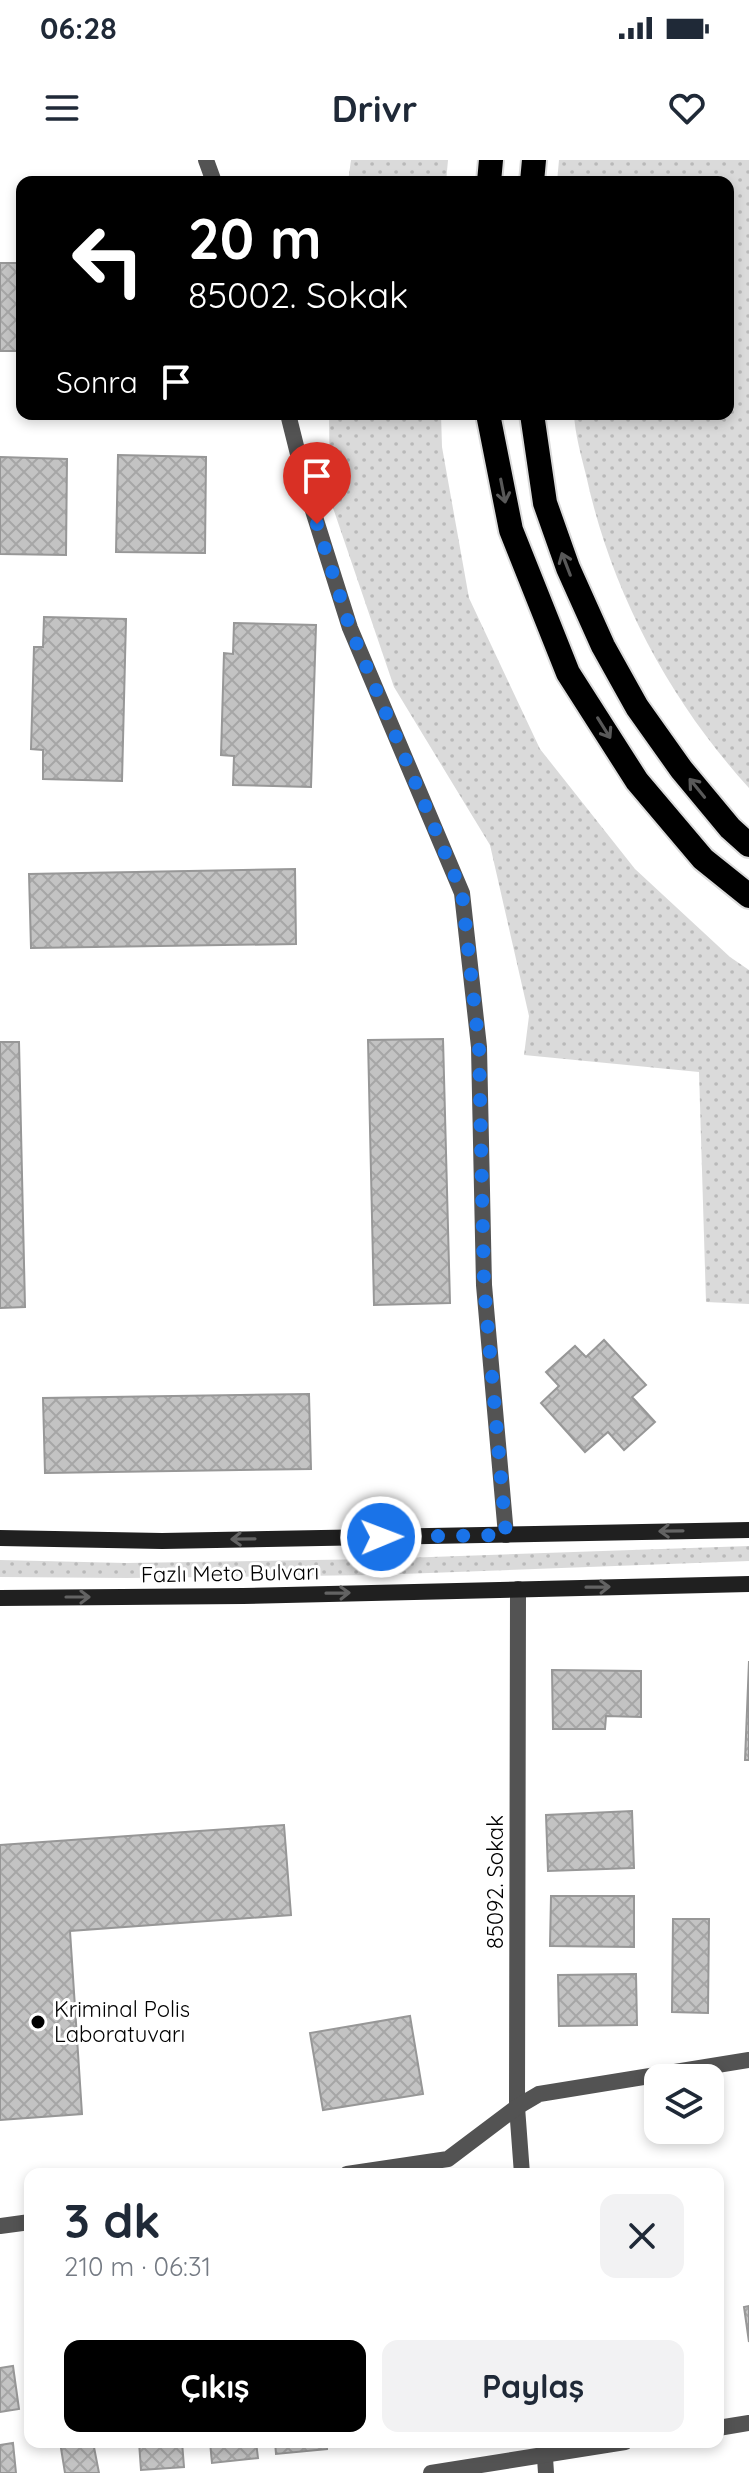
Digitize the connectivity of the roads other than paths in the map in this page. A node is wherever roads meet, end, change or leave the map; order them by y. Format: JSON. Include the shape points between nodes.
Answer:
{"nodes":[{"id":1,"x":290,"y":420,"type":"edge"},
{"id":2,"x":489,"y":420,"type":"edge"},
{"id":3,"x":533,"y":420,"type":"edge"},
{"id":4,"x":749,"y":845,"type":"edge"},
{"id":5,"x":749,"y":896,"type":"edge"},
{"id":6,"x":749,"y":1530,"type":"edge"},
{"id":7,"x":506,"y":1535,"type":"junction"},
{"id":8,"x":0,"y":1538,"type":"edge"},
{"id":9,"x":749,"y":1584,"type":"edge"},
{"id":10,"x":518,"y":1589,"type":"junction"},
{"id":11,"x":0,"y":1598,"type":"edge"},
{"id":12,"x":749,"y":2060,"type":"edge"},
{"id":13,"x":517,"y":2107,"type":"junction"},
{"id":14,"x":387,"y":2168,"type":"edge"},
{"id":15,"x":522,"y":2168,"type":"edge"},
{"id":16,"x":24,"y":2223,"type":"edge"},
{"id":17,"x":0,"y":2226,"type":"edge"},
{"id":18,"x":749,"y":2423,"type":"edge"},
{"id":19,"x":724,"y":2427,"type":"edge"},
{"id":20,"x":544,"y":2448,"type":"edge"},
{"id":21,"x":431,"y":2473,"type":"edge"},
{"id":22,"x":546,"y":2473,"type":"edge"}],
"edges":[{"from":1,"to":7,"type":"street","via":[[350,628],[462,893],[479,1047],[484,1285]]},
{"from":2,"to":5,"type":"highway","one_way":true,"via":[[511,530],[568,673],[637,781],[703,859]]},
{"from":4,"to":3,"type":"highway","one_way":true,"via":[[681,769],[603,646],[545,503]]},
{"from":6,"to":7,"type":"main road","name":"Fazlı Meto Bulvarı","one_way":true},
{"from":7,"to":8,"type":"main road","name":"Fazlı Meto Bulvarı","one_way":true},
{"from":10,"to":9,"type":"main road","name":"Fazlı Meto Bulvarı","one_way":true},
{"from":11,"to":10,"type":"main road","name":"Fazlı Meto Bulvarı","one_way":true},
{"from":10,"to":13,"type":"street","name":"85092. Sokak"},
{"from":12,"to":13,"type":"street","via":[[539,2094]]},
{"from":13,"to":14,"type":"street","via":[[448,2159]]},
{"from":13,"to":15,"type":"street","name":"85092. Sokak"},
{"from":16,"to":17,"type":"street"},
{"from":18,"to":19,"type":"street"},
{"from":20,"to":21,"type":"street"},
{"from":20,"to":22,"type":"street"}]}
